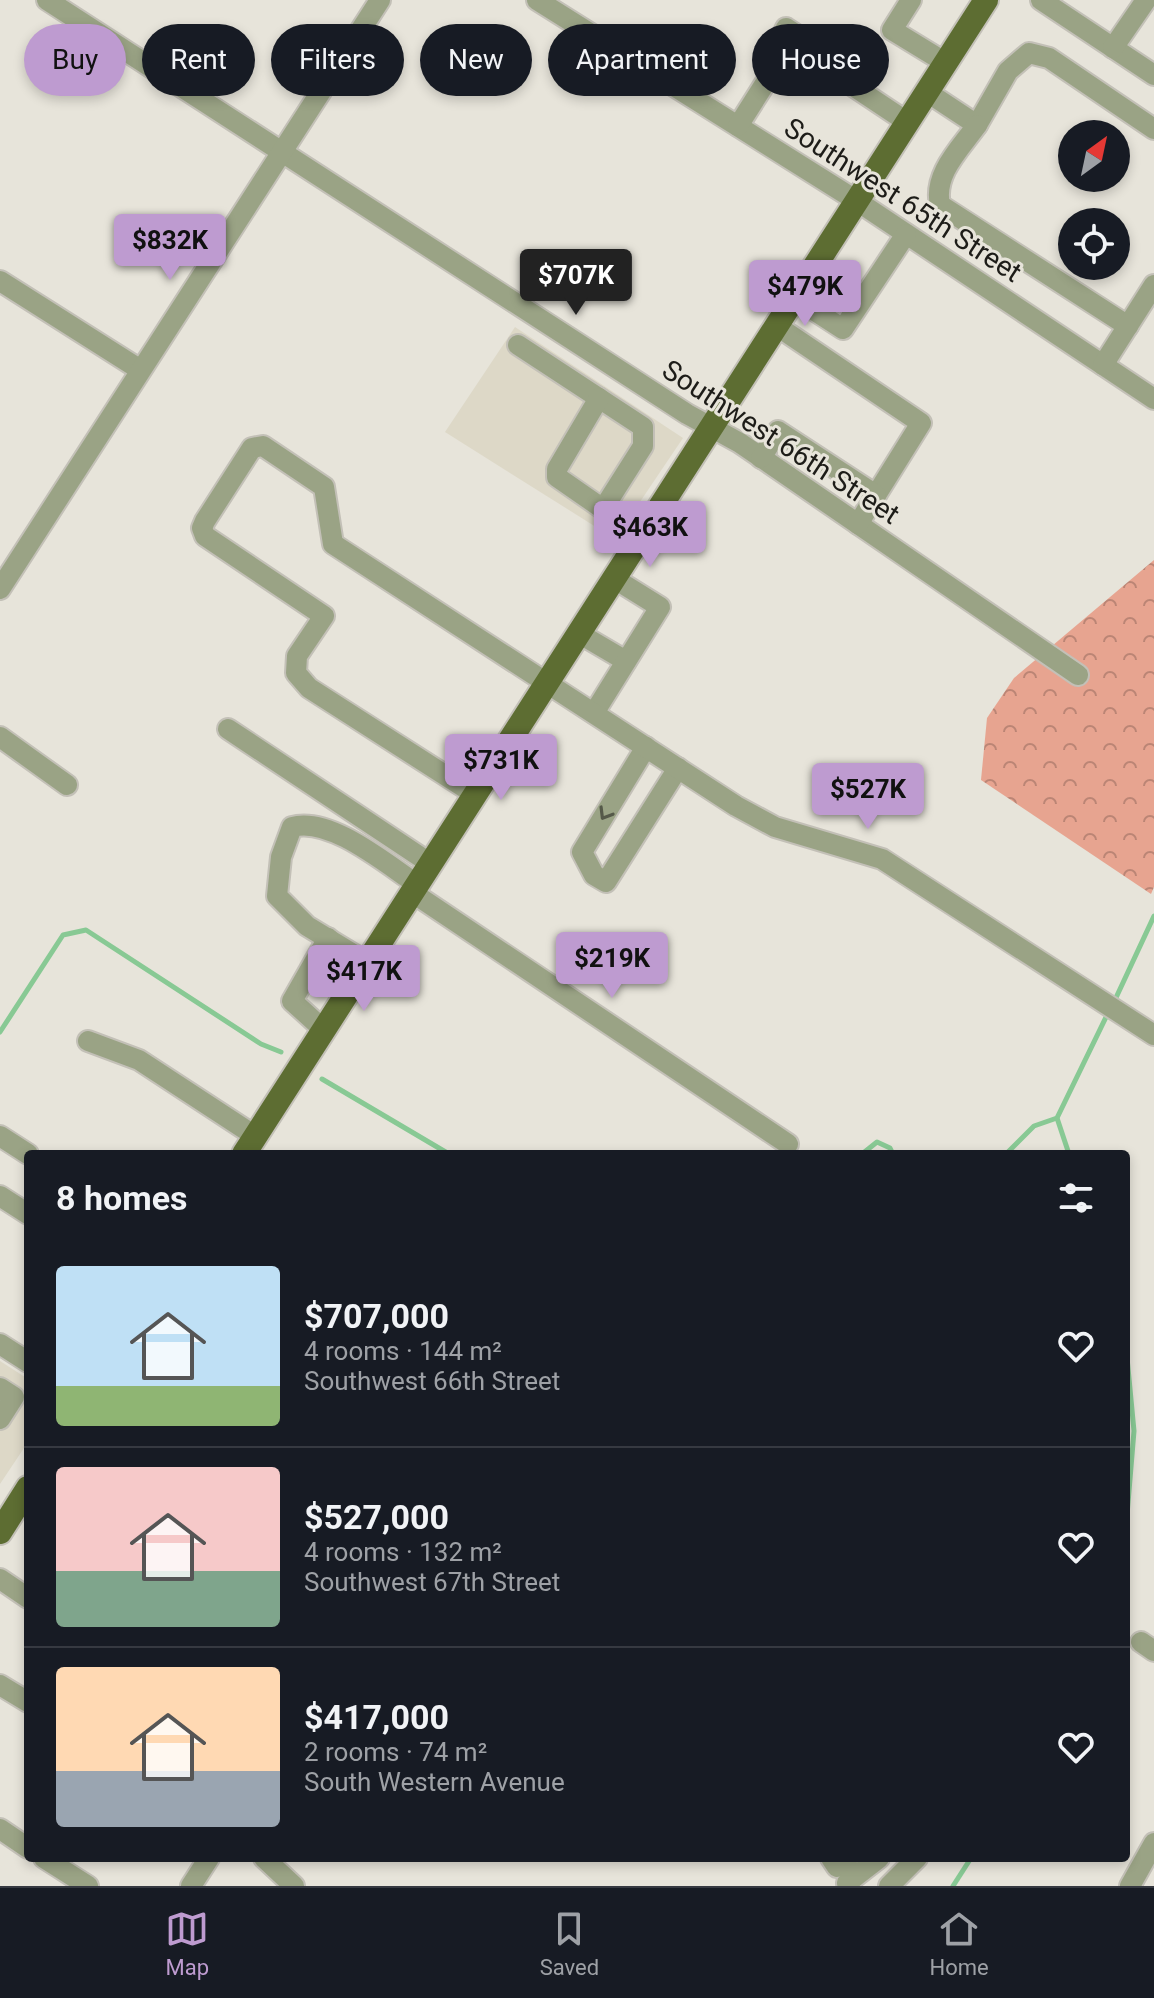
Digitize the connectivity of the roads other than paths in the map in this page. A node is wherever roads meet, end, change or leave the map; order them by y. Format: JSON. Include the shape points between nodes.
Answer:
{"nodes":[{"id":1,"x":47,"y":0,"type":"edge"},
{"id":2,"x":380,"y":0,"type":"edge"},
{"id":3,"x":537,"y":0,"type":"edge"},
{"id":4,"x":911,"y":0,"type":"edge"},
{"id":5,"x":986,"y":0,"type":"edge"},
{"id":6,"x":1041,"y":0,"type":"edge"},
{"id":7,"x":1146,"y":0,"type":"edge"},
{"id":8,"x":1113,"y":48,"type":"junction"},
{"id":9,"x":946,"y":63,"type":"junction"},
{"id":10,"x":1154,"y":75,"type":"edge"},
{"id":11,"x":927,"y":92,"type":"junction"},
{"id":12,"x":907,"y":122,"type":"junction"},
{"id":13,"x":977,"y":125,"type":"junction"},
{"id":14,"x":738,"y":126,"type":"junction"},
{"id":15,"x":1154,"y":129,"type":"edge"},
{"id":16,"x":281,"y":153,"type":"junction"},
{"id":17,"x":857,"y":201,"type":"junction"},
{"id":18,"x":906,"y":234,"type":"junction"},
{"id":19,"x":0,"y":281,"type":"edge"},
{"id":20,"x":1154,"y":285,"type":"edge"},
{"id":21,"x":795,"y":298,"type":"junction"},
{"id":22,"x":777,"y":326,"type":"junction"},
{"id":23,"x":1128,"y":326,"type":"junction"},
{"id":24,"x":518,"y":345,"type":"dead end"},
{"id":25,"x":588,"y":351,"type":"junction"},
{"id":26,"x":1103,"y":365,"type":"junction"},
{"id":27,"x":139,"y":369,"type":"junction"},
{"id":28,"x":571,"y":379,"type":"junction"},
{"id":29,"x":599,"y":398,"type":"junction"},
{"id":30,"x":1154,"y":399,"type":"edge"},
{"id":31,"x":712,"y":428,"type":"junction"},
{"id":32,"x":761,"y":458,"type":"junction"},
{"id":33,"x":876,"y":495,"type":"junction"},
{"id":34,"x":603,"y":509,"type":"junction"},
{"id":35,"x":858,"y":524,"type":"junction"},
{"id":36,"x":643,"y":535,"type":"junction"},
{"id":37,"x":615,"y":579,"type":"junction"},
{"id":38,"x":0,"y":589,"type":"edge"},
{"id":39,"x":580,"y":634,"type":"junction"},
{"id":40,"x":626,"y":661,"type":"junction"},
{"id":41,"x":1078,"y":675,"type":"dead end"},
{"id":42,"x":548,"y":684,"type":"junction"},
{"id":43,"x":594,"y":713,"type":"junction"},
{"id":44,"x":228,"y":729,"type":"dead end"},
{"id":45,"x":0,"y":737,"type":"edge"},
{"id":46,"x":646,"y":747,"type":"junction"},
{"id":47,"x":678,"y":768,"type":"junction"},
{"id":48,"x":67,"y":785,"type":"dead end"},
{"id":49,"x":476,"y":795,"type":"junction"},
{"id":50,"x":421,"y":881,"type":"junction"},
{"id":51,"x":328,"y":938,"type":"junction"},
{"id":52,"x":368,"y":963,"type":"junction"},
{"id":53,"x":324,"y":1030,"type":"junction"},
{"id":54,"x":1154,"y":1035,"type":"edge"},
{"id":55,"x":88,"y":1041,"type":"dead end"},
{"id":56,"x":0,"y":1136,"type":"edge"},
{"id":57,"x":788,"y":1144,"type":"dead end"},
{"id":58,"x":250,"y":1145,"type":"edge"},
{"id":59,"x":24,"y":1151,"type":"edge"},
{"id":60,"x":0,"y":1196,"type":"edge"},
{"id":61,"x":24,"y":1211,"type":"edge"},
{"id":62,"x":1,"y":1347,"type":"edge"},
{"id":63,"x":24,"y":1359,"type":"edge"},
{"id":64,"x":0,"y":1388,"type":"edge"},
{"id":65,"x":0,"y":1419,"type":"edge"},
{"id":66,"x":24,"y":1494,"type":"edge"},
{"id":67,"x":0,"y":1532,"type":"edge"},
{"id":68,"x":0,"y":1579,"type":"edge"},
{"id":69,"x":24,"y":1595,"type":"edge"},
{"id":70,"x":0,"y":1685,"type":"edge"},
{"id":71,"x":24,"y":1700,"type":"edge"},
{"id":72,"x":0,"y":1829,"type":"edge"},
{"id":73,"x":1154,"y":1843,"type":"edge"},
{"id":74,"x":24,"y":1845,"type":"edge"},
{"id":75,"x":50,"y":1862,"type":"edge"},
{"id":76,"x":206,"y":1862,"type":"edge"},
{"id":77,"x":268,"y":1862,"type":"edge"},
{"id":78,"x":868,"y":1862,"type":"edge"},
{"id":79,"x":913,"y":1862,"type":"edge"},
{"id":80,"x":842,"y":1871,"type":"edge"},
{"id":81,"x":88,"y":1886,"type":"edge"},
{"id":82,"x":191,"y":1886,"type":"edge"},
{"id":83,"x":294,"y":1886,"type":"edge"},
{"id":84,"x":889,"y":1886,"type":"edge"},
{"id":85,"x":1130,"y":1886,"type":"edge"}],
"edges":[{"from":1,"to":16,"type":"street","name":"Southwest 66th Street"},
{"from":2,"to":16,"type":"street"},
{"from":3,"to":14,"type":"street","name":"Southwest 65th Street"},
{"from":4,"to":9,"type":"street","via":[[892,30]]},
{"from":5,"to":9,"type":"main road"},
{"from":6,"to":8,"type":"street"},
{"from":7,"to":8,"type":"street"},
{"from":8,"to":10,"type":"street"},
{"from":9,"to":11,"type":"main road"},
{"from":11,"to":12,"type":"main road"},
{"from":11,"to":13,"type":"street"},
{"from":12,"to":14,"type":"street","via":[[835,74],[831,57],[786,28],[770,59],[771,74]]},
{"from":12,"to":17,"type":"main road"},
{"from":13,"to":15,"type":"street","via":[[1008,71],[1029,53],[1049,58]]},
{"from":13,"to":23,"type":"street","via":[[942,175],[940,205]]},
{"from":14,"to":17,"type":"street","name":"Southwest 65th Street"},
{"from":16,"to":25,"type":"street","name":"Southwest 66th Street"},
{"from":16,"to":27,"type":"street"},
{"from":17,"to":18,"type":"street","name":"Southwest 65th Street"},
{"from":17,"to":21,"type":"main road"},
{"from":18,"to":21,"type":"street","via":[[843,329]]},
{"from":18,"to":26,"type":"street","name":"Southwest 65th Street"},
{"from":19,"to":27,"type":"street"},
{"from":20,"to":23,"type":"street"},
{"from":21,"to":22,"type":"main road"},
{"from":22,"to":31,"type":"main road"},
{"from":22,"to":33,"type":"street","via":[[921,423]]},
{"from":23,"to":26,"type":"street"},
{"from":24,"to":28,"type":"street"},
{"from":25,"to":28,"type":"street"},
{"from":25,"to":31,"type":"street","name":"Southwest 66th Street"},
{"from":26,"to":30,"type":"street","name":"Southwest 65th Street"},
{"from":27,"to":38,"type":"street"},
{"from":28,"to":29,"type":"street"},
{"from":29,"to":34,"type":"street","via":[[557,477]]},
{"from":29,"to":34,"type":"street","via":[[646,432],[643,446]]},
{"from":31,"to":32,"type":"street","name":"Southwest 66th Street"},
{"from":31,"to":36,"type":"main road"},
{"from":32,"to":33,"type":"street","via":[[778,431]]},
{"from":32,"to":35,"type":"street","name":"Southwest 66th Street"},
{"from":33,"to":35,"type":"street"},
{"from":34,"to":36,"type":"street"},
{"from":35,"to":41,"type":"street","name":"Southwest 66th Street"},
{"from":36,"to":37,"type":"main road"},
{"from":37,"to":39,"type":"main road"},
{"from":37,"to":40,"type":"street","via":[[660,607]]},
{"from":39,"to":40,"type":"street"},
{"from":39,"to":42,"type":"main road"},
{"from":40,"to":43,"type":"street"},
{"from":42,"to":43,"type":"street"},
{"from":42,"to":49,"type":"main road"},
{"from":42,"to":49,"type":"street","via":[[333,544],[324,487],[263,446],[252,448],[205,521],[205,536],[324,616],[295,663],[296,673],[309,688]]},
{"from":43,"to":46,"type":"street"},
{"from":44,"to":50,"type":"street"},
{"from":45,"to":48,"type":"street"},
{"from":46,"to":47,"type":"street"},
{"from":46,"to":47,"type":"street","one_way":true,"via":[[582,852],[594,875],[606,882]]},
{"from":47,"to":54,"type":"street","via":[[775,827],[882,859]]},
{"from":49,"to":50,"type":"main road"},
{"from":50,"to":51,"type":"street","via":[[336,832],[309,822],[292,827],[281,857],[277,896],[307,926]]},
{"from":50,"to":52,"type":"main road"},
{"from":50,"to":57,"type":"street"},
{"from":51,"to":52,"type":"street"},
{"from":51,"to":53,"type":"street","via":[[292,1001]]},
{"from":52,"to":53,"type":"main road"},
{"from":53,"to":58,"type":"main road"},
{"from":55,"to":58,"type":"street","via":[[139,1060]]},
{"from":56,"to":59,"type":"street"},
{"from":60,"to":61,"type":"street"},
{"from":62,"to":63,"type":"street"},
{"from":64,"to":65,"type":"street","via":[[14,1397]]},
{"from":66,"to":67,"type":"main road"},
{"from":68,"to":69,"type":"street"},
{"from":70,"to":71,"type":"street"},
{"from":72,"to":74,"type":"street"},
{"from":73,"to":85,"type":"street"},
{"from":75,"to":81,"type":"street"},
{"from":76,"to":82,"type":"street"},
{"from":77,"to":83,"type":"street"},
{"from":78,"to":80,"type":"street"},
{"from":79,"to":84,"type":"street"}]}
